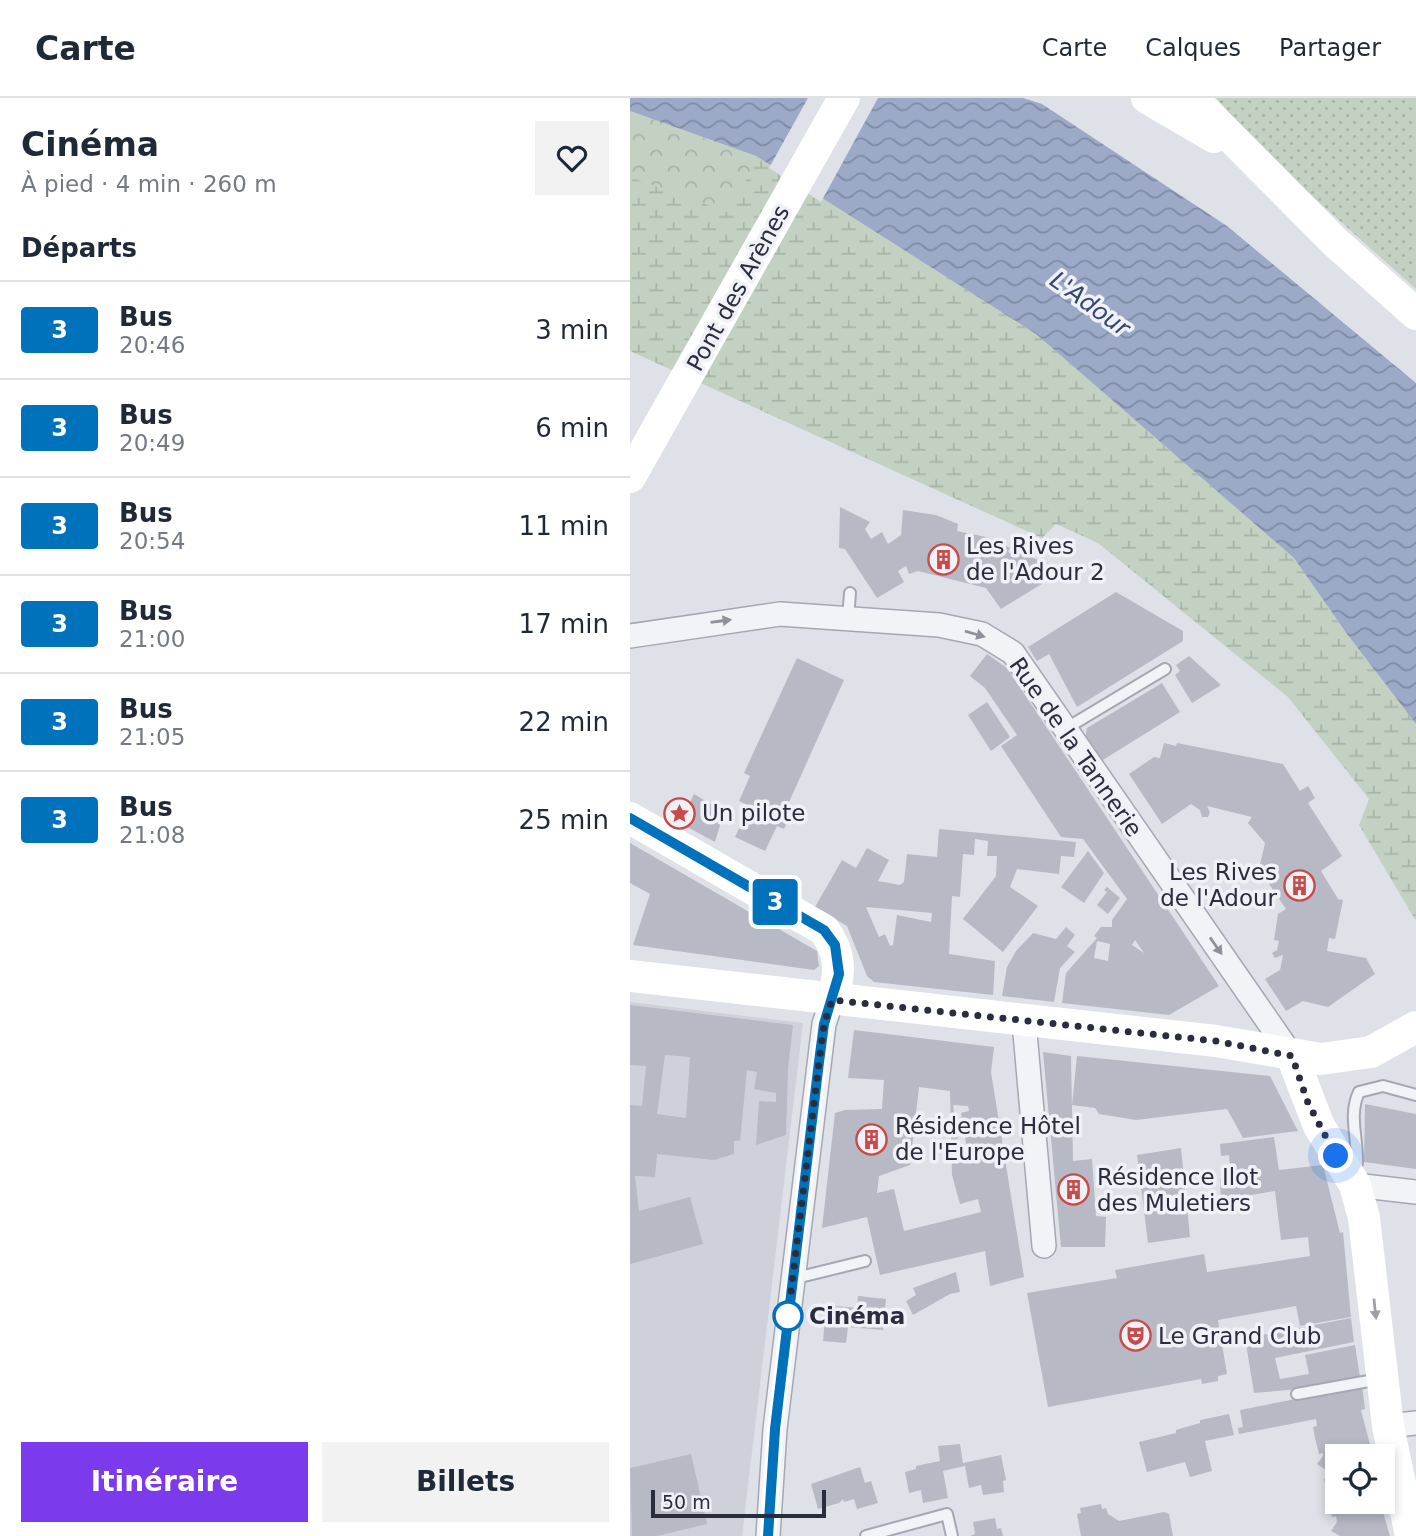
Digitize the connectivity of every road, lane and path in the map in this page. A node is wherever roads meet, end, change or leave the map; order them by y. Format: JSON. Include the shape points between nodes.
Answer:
{"nodes":[{"id":1,"x":844,"y":98,"type":"edge"},
{"id":2,"x":1147,"y":98,"type":"edge"},
{"id":3,"x":1192,"y":98,"type":"edge"},
{"id":4,"x":1251,"y":160,"type":"junction"},
{"id":5,"x":1416,"y":314,"type":"edge"},
{"id":6,"x":630,"y":477,"type":"edge"},
{"id":7,"x":850,"y":593,"type":"dead end"},
{"id":8,"x":848,"y":619,"type":"junction"},
{"id":9,"x":630,"y":636,"type":"edge"},
{"id":10,"x":1165,"y":669,"type":"dead end"},
{"id":11,"x":1065,"y":729,"type":"junction"},
{"id":12,"x":630,"y":818,"type":"edge"},
{"id":13,"x":630,"y":976,"type":"edge"},
{"id":14,"x":832,"y":1000,"type":"junction"},
{"id":15,"x":1024,"y":1022,"type":"junction"},
{"id":16,"x":1416,"y":1027,"type":"edge"},
{"id":17,"x":1292,"y":1056,"type":"junction"},
{"id":18,"x":1416,"y":1095,"type":"edge"},
{"id":19,"x":1349,"y":1177,"type":"junction"},
{"id":20,"x":1416,"y":1192,"type":"edge"},
{"id":21,"x":1045,"y":1246,"type":"dead end"},
{"id":22,"x":865,"y":1261,"type":"dead end"},
{"id":23,"x":792,"y":1279,"type":"junction"},
{"id":24,"x":1383,"y":1378,"type":"junction"},
{"id":25,"x":1297,"y":1394,"type":"dead end"},
{"id":26,"x":1402,"y":1424,"type":"edge"},
{"id":27,"x":768,"y":1536,"type":"edge"},
{"id":28,"x":866,"y":1536,"type":"edge"},
{"id":29,"x":952,"y":1536,"type":"edge"},
{"id":30,"x":1411,"y":1536,"type":"edge"}],
"edges":[{"from":1,"to":6,"type":"main road","name":"Pont des Arènes"},
{"from":2,"to":4,"type":"main road"},
{"from":3,"to":4,"type":"main road"},
{"from":4,"to":5,"type":"main road"},
{"from":7,"to":8,"type":"lane"},
{"from":9,"to":8,"type":"street","name":"Rue de la Tannerie","one_way":true,"via":[[685,636],[780,614]]},
{"from":8,"to":11,"type":"street","name":"Rue de la Tannerie","one_way":true,"via":[[939,625],[982,634],[1013,653]]},
{"from":10,"to":11,"type":"lane"},
{"from":11,"to":17,"type":"street","name":"Rue de la Tannerie","one_way":true},
{"from":12,"to":14,"type":"main road","via":[[824,930],[838,958]]},
{"from":13,"to":14,"type":"main road"},
{"from":14,"to":15,"type":"main road"},
{"from":14,"to":23,"type":"street","via":[[824,1024]]},
{"from":15,"to":17,"type":"main road","via":[[1230,1042]]},
{"from":15,"to":21,"type":"street"},
{"from":16,"to":17,"type":"main road","via":[[1360,1055]]},
{"from":17,"to":19,"type":"main road","via":[[1319,1126]]},
{"from":18,"to":19,"type":"lane","via":[[1383,1086],[1359,1092],[1353,1104],[1357,1163]]},
{"from":19,"to":20,"type":"street"},
{"from":19,"to":24,"type":"main road","one_way":true,"via":[[1367,1231]]},
{"from":22,"to":23,"type":"lane"},
{"from":23,"to":27,"type":"street"},
{"from":24,"to":25,"type":"lane"},
{"from":24,"to":26,"type":"main road"},
{"from":26,"to":30,"type":"main road"},
{"from":28,"to":29,"type":"lane","via":[[947,1514]]}]}
